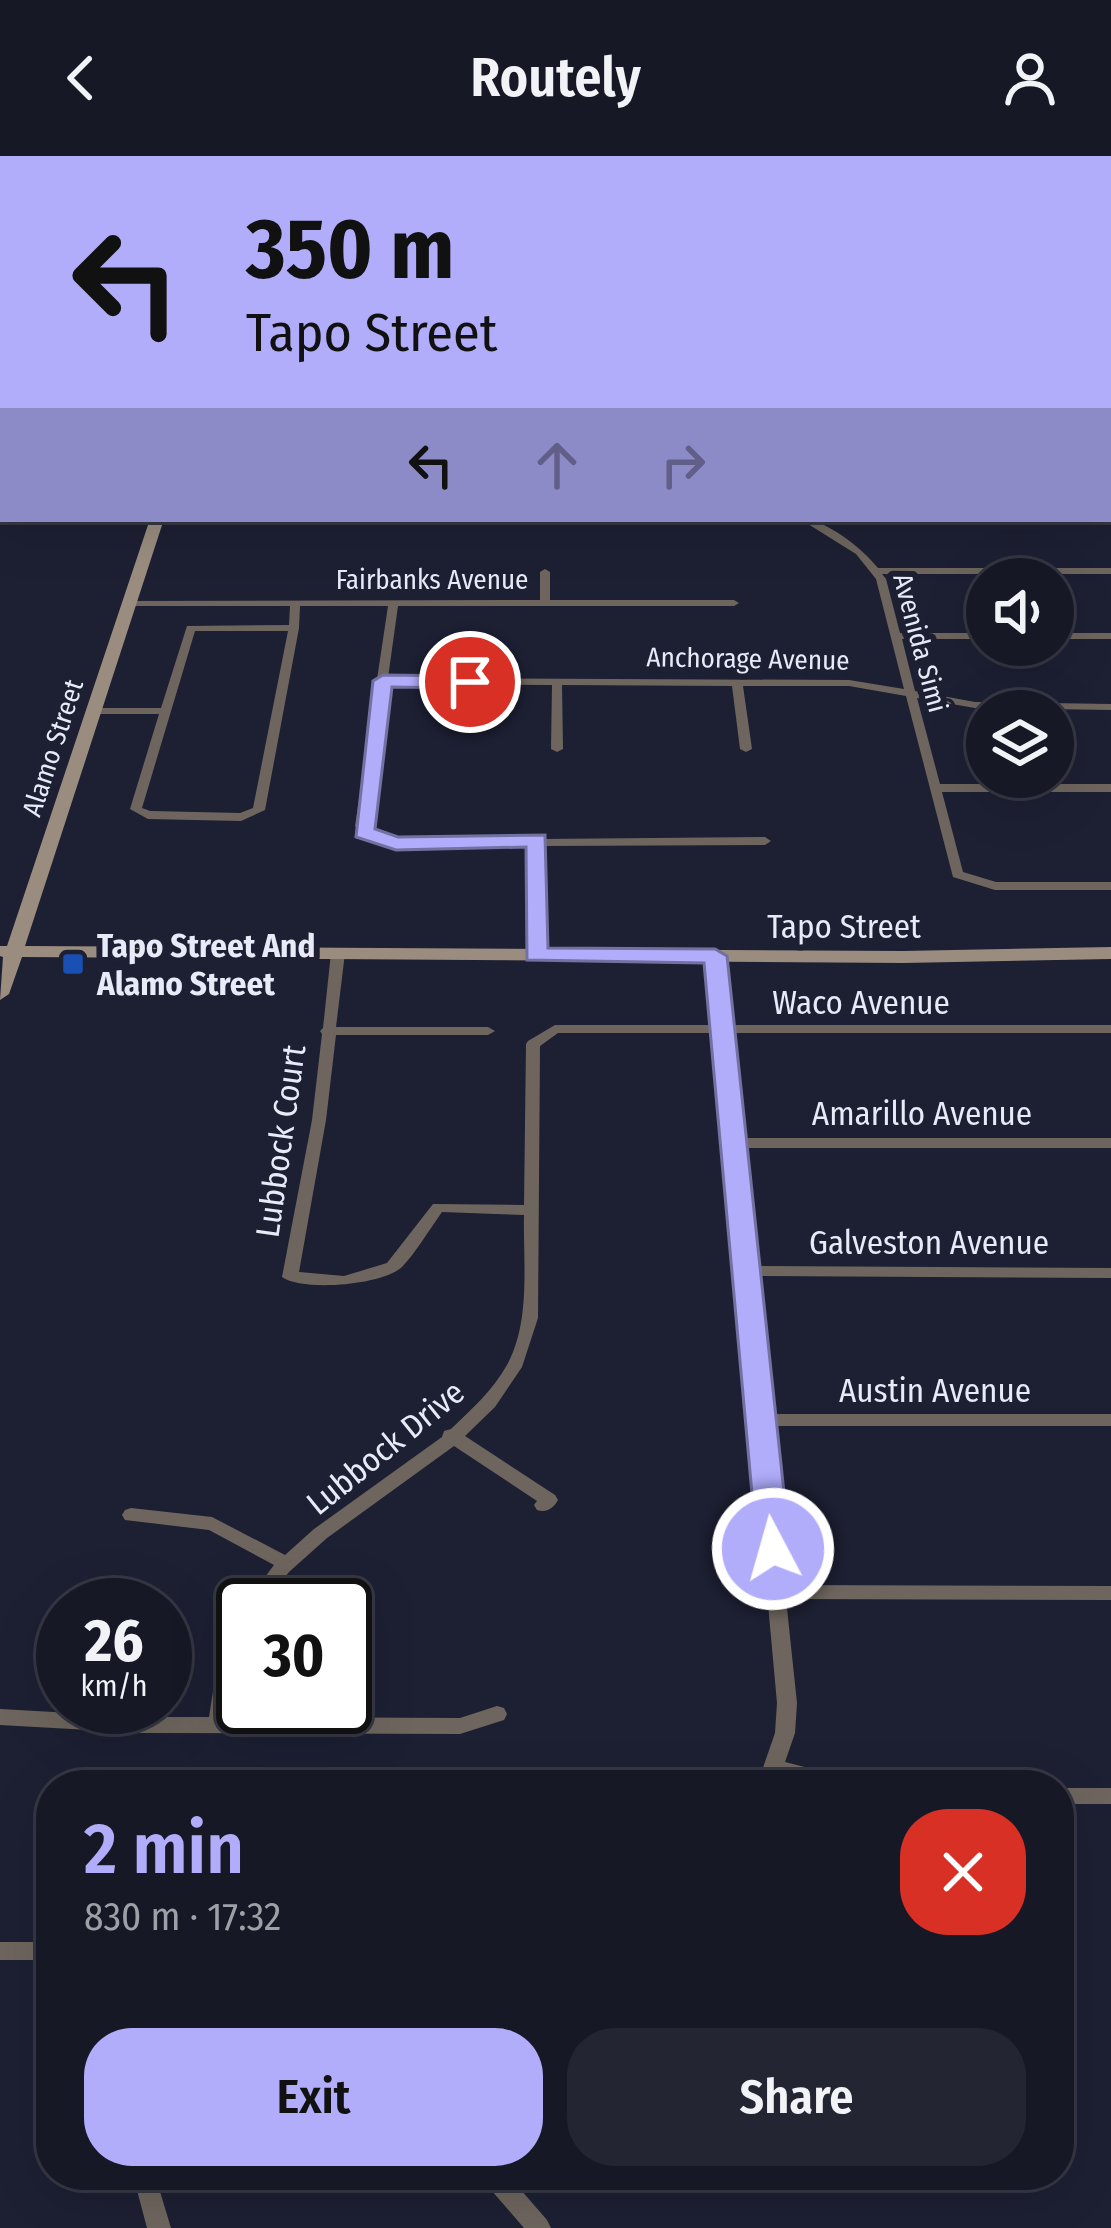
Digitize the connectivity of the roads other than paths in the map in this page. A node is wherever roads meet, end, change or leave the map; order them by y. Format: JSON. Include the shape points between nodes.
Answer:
{"nodes":[{"id":1,"x":156,"y":522,"type":"edge"},
{"id":2,"x":810,"y":522,"type":"edge"},
{"id":3,"x":877,"y":571,"type":"junction"},
{"id":4,"x":1111,"y":571,"type":"edge"},
{"id":5,"x":545,"y":572,"type":"dead end"},
{"id":6,"x":129,"y":603,"type":"junction"},
{"id":7,"x":734,"y":603,"type":"dead end"},
{"id":8,"x":295,"y":604,"type":"junction"},
{"id":9,"x":393,"y":604,"type":"junction"},
{"id":10,"x":544,"y":604,"type":"junction"},
{"id":11,"x":293,"y":628,"type":"junction"},
{"id":12,"x":895,"y":636,"type":"junction"},
{"id":13,"x":966,"y":636,"type":"edge"},
{"id":14,"x":1074,"y":636,"type":"edge"},
{"id":15,"x":1111,"y":636,"type":"edge"},
{"id":16,"x":383,"y":681,"type":"junction"},
{"id":17,"x":557,"y":682,"type":"junction"},
{"id":18,"x":737,"y":682,"type":"junction"},
{"id":19,"x":909,"y":692,"type":"junction"},
{"id":20,"x":1111,"y":707,"type":"edge"},
{"id":21,"x":93,"y":711,"type":"junction"},
{"id":22,"x":166,"y":711,"type":"junction"},
{"id":23,"x":557,"y":749,"type":"dead end"},
{"id":24,"x":746,"y":749,"type":"dead end"},
{"id":25,"x":934,"y":788,"type":"junction"},
{"id":26,"x":1111,"y":788,"type":"edge"},
{"id":27,"x":538,"y":840,"type":"junction"},
{"id":28,"x":765,"y":842,"type":"dead end"},
{"id":29,"x":1111,"y":886,"type":"edge"},
{"id":30,"x":7,"y":951,"type":"edge"},
{"id":31,"x":338,"y":953,"type":"junction"},
{"id":32,"x":1111,"y":953,"type":"edge"},
{"id":33,"x":536,"y":955,"type":"junction"},
{"id":34,"x":715,"y":956,"type":"junction"},
{"id":35,"x":0,"y":994,"type":"edge"},
{"id":36,"x":721,"y":1028,"type":"junction"},
{"id":37,"x":488,"y":1030,"type":"dead end"},
{"id":38,"x":1111,"y":1030,"type":"edge"},
{"id":39,"x":326,"y":1031,"type":"junction"},
{"id":40,"x":539,"y":1035,"type":"joint"},
{"id":41,"x":732,"y":1143,"type":"junction"},
{"id":42,"x":1111,"y":1143,"type":"edge"},
{"id":43,"x":528,"y":1210,"type":"junction"},
{"id":44,"x":746,"y":1271,"type":"junction"},
{"id":45,"x":1111,"y":1273,"type":"edge"},
{"id":46,"x":760,"y":1420,"type":"junction"},
{"id":47,"x":1111,"y":1420,"type":"edge"},
{"id":48,"x":451,"y":1435,"type":"junction"},
{"id":49,"x":543,"y":1505,"type":"dead end"},
{"id":50,"x":131,"y":1515,"type":"dead end"},
{"id":51,"x":287,"y":1564,"type":"junction"},
{"id":52,"x":275,"y":1578,"type":"edge"},
{"id":53,"x":778,"y":1592,"type":"junction"},
{"id":54,"x":1111,"y":1592,"type":"edge"},
{"id":55,"x":496,"y":1714,"type":"dead end"},
{"id":56,"x":0,"y":1717,"type":"edge"},
{"id":57,"x":216,"y":1725,"type":"edge"},
{"id":58,"x":372,"y":1726,"type":"edge"},
{"id":59,"x":773,"y":1770,"type":"edge"},
{"id":60,"x":1074,"y":1796,"type":"edge"},
{"id":61,"x":1111,"y":1796,"type":"edge"},
{"id":62,"x":0,"y":1951,"type":"edge"},
{"id":63,"x":36,"y":1951,"type":"edge"},
{"id":64,"x":148,"y":2190,"type":"edge"},
{"id":65,"x":506,"y":2190,"type":"edge"},
{"id":66,"x":159,"y":2228,"type":"edge"},
{"id":67,"x":539,"y":2228,"type":"edge"}],
"edges":[{"from":1,"to":6,"type":"main road","name":"Alamo Street"},
{"from":2,"to":3,"type":"street","name":"Avenida Simi"},
{"from":3,"to":4,"type":"street"},
{"from":3,"to":12,"type":"street","name":"Avenida Simi"},
{"from":5,"to":10,"type":"street"},
{"from":6,"to":8,"type":"street","name":"Fairbanks Avenue"},
{"from":6,"to":21,"type":"main road","name":"Alamo Street"},
{"from":7,"to":10,"type":"street","name":"Fairbanks Avenue"},
{"from":8,"to":9,"type":"street","name":"Fairbanks Avenue"},
{"from":8,"to":11,"type":"street"},
{"from":9,"to":10,"type":"street","name":"Fairbanks Avenue"},
{"from":9,"to":16,"type":"street"},
{"from":11,"to":22,"type":"street","via":[[191,628]]},
{"from":11,"to":22,"type":"street","via":[[254,814],[136,809]]},
{"from":12,"to":13,"type":"street"},
{"from":12,"to":19,"type":"street","name":"Avenida Simi"},
{"from":14,"to":15,"type":"street"},
{"from":16,"to":17,"type":"street","name":"Anchorage Avenue"},
{"from":16,"to":27,"type":"street","via":[[361,826],[371,838]]},
{"from":17,"to":18,"type":"street","name":"Anchorage Avenue"},
{"from":17,"to":23,"type":"street"},
{"from":18,"to":19,"type":"street","name":"Anchorage Avenue"},
{"from":18,"to":24,"type":"street"},
{"from":19,"to":20,"type":"street","name":"Anchorage Avenue","via":[[995,707]]},
{"from":19,"to":25,"type":"street","name":"Avenida Simi"},
{"from":21,"to":22,"type":"street"},
{"from":21,"to":30,"type":"main road","name":"Alamo Street"},
{"from":25,"to":26,"type":"street"},
{"from":25,"to":29,"type":"street","name":"Avenida Simi","via":[[953,867],[966,880]]},
{"from":27,"to":28,"type":"street"},
{"from":27,"to":33,"type":"street"},
{"from":30,"to":31,"type":"main road","name":"Tapo Street"},
{"from":30,"to":35,"type":"main road","name":"Alamo Street"},
{"from":31,"to":33,"type":"main road","name":"Tapo Street"},
{"from":31,"to":39,"type":"street","name":"Lubbock Court"},
{"from":32,"to":34,"type":"main road","name":"Tapo Street"},
{"from":33,"to":34,"type":"main road","name":"Tapo Street"},
{"from":34,"to":36,"type":"street"},
{"from":36,"to":38,"type":"street","name":"Waco Avenue"},
{"from":36,"to":40,"type":"street","name":"Waco Avenue"},
{"from":36,"to":41,"type":"street"},
{"from":37,"to":39,"type":"street","name":"Lubbock Court"},
{"from":39,"to":43,"type":"street","name":"Lubbock Court","via":[[319,1120],[290,1276],[344,1281],[393,1267],[439,1207]]},
{"from":40,"to":43,"type":"street","name":"Lubbock Drive"},
{"from":41,"to":42,"type":"street","name":"Amarillo Avenue"},
{"from":41,"to":44,"type":"street"},
{"from":43,"to":48,"type":"street","name":"Lubbock Drive","via":[[530,1318],[519,1362]]},
{"from":44,"to":45,"type":"street","name":"Galveston Avenue"},
{"from":44,"to":46,"type":"street"},
{"from":46,"to":47,"type":"street","name":"Austin Avenue"},
{"from":46,"to":53,"type":"street"},
{"from":48,"to":49,"type":"street","via":[[549,1500]]},
{"from":48,"to":51,"type":"street","name":"Lubbock Drive"},
{"from":50,"to":51,"type":"street","via":[[212,1524]]},
{"from":51,"to":52,"type":"street","name":"Lubbock Drive"},
{"from":53,"to":54,"type":"street"},
{"from":53,"to":59,"type":"street","via":[[787,1703]]},
{"from":55,"to":58,"type":"street","via":[[460,1726]]},
{"from":56,"to":57,"type":"street"},
{"from":60,"to":61,"type":"street"},
{"from":62,"to":63,"type":"street"},
{"from":64,"to":66,"type":"street"},
{"from":65,"to":67,"type":"street"}]}
